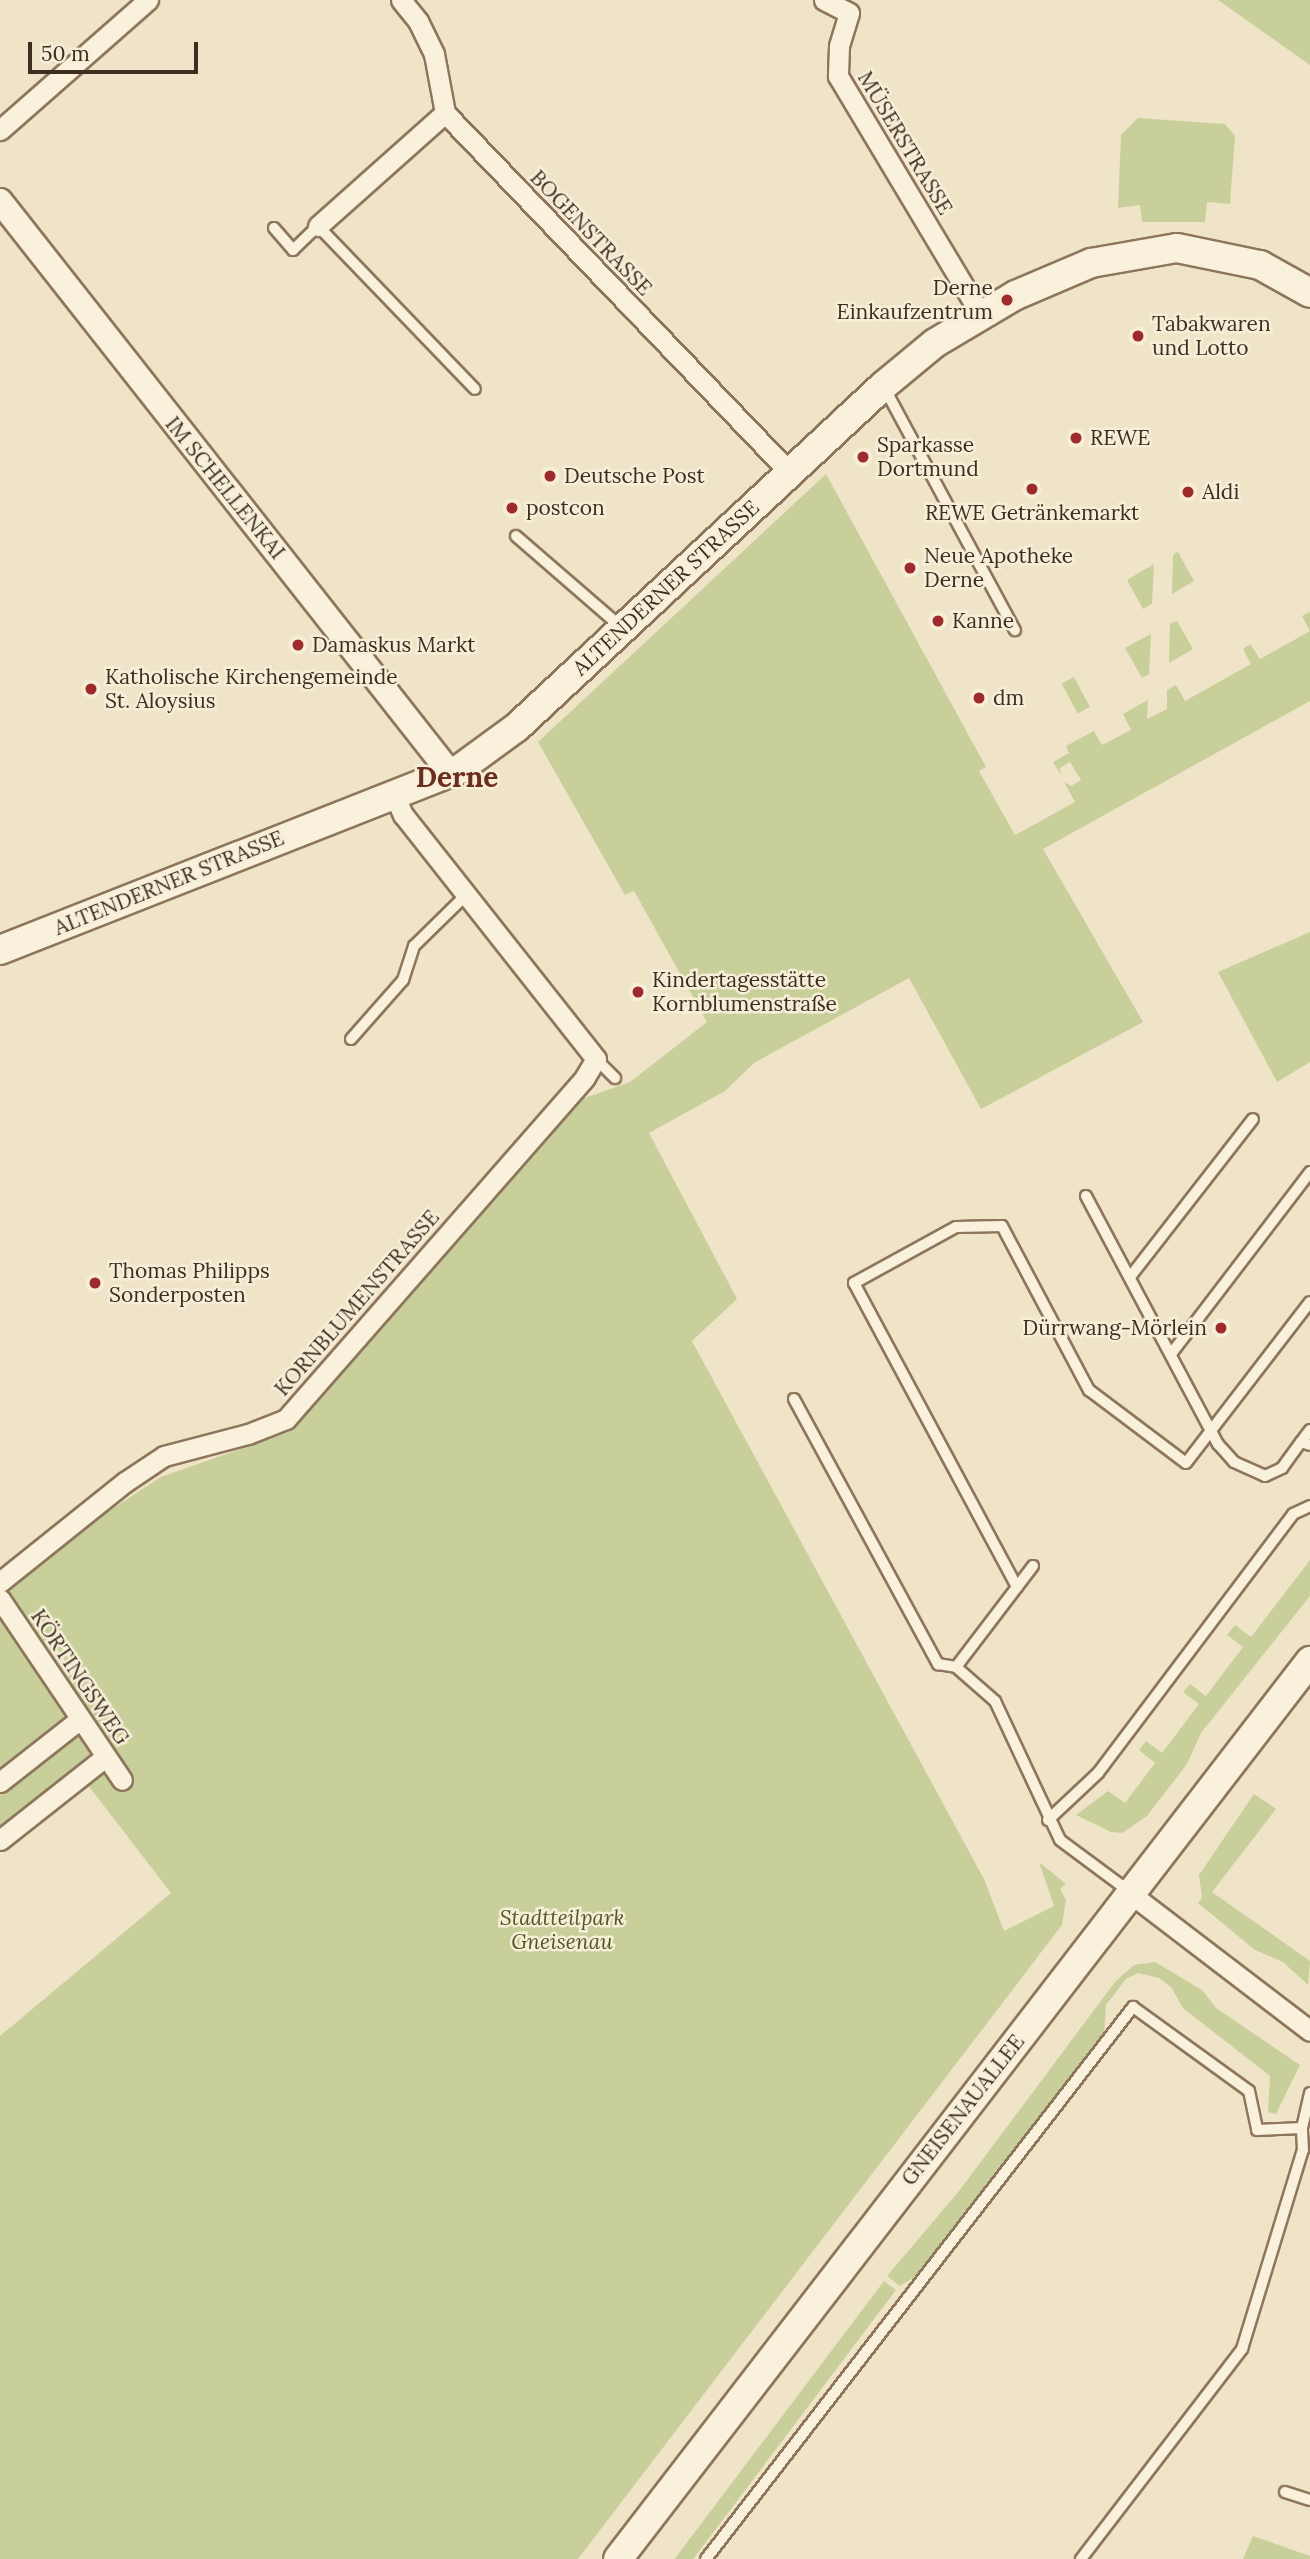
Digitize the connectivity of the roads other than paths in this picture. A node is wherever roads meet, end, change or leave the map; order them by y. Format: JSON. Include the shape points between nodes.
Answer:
{"nodes":[{"id":1,"x":148,"y":0,"type":"edge"},
{"id":2,"x":401,"y":0,"type":"edge"},
{"id":3,"x":824,"y":0,"type":"edge"},
{"id":4,"x":857,"y":6,"type":"edge"},
{"id":5,"x":445,"y":113,"type":"junction"},
{"id":6,"x":0,"y":130,"type":"edge"},
{"id":7,"x":0,"y":201,"type":"edge"},
{"id":8,"x":318,"y":226,"type":"junction"},
{"id":9,"x":274,"y":228,"type":"dead end"},
{"id":10,"x":1310,"y":293,"type":"edge"},
{"id":11,"x":980,"y":313,"type":"junction"},
{"id":12,"x":883,"y":386,"type":"junction"},
{"id":13,"x":475,"y":388,"type":"dead end"},
{"id":14,"x":790,"y":474,"type":"junction"},
{"id":15,"x":516,"y":536,"type":"dead end"},
{"id":16,"x":623,"y":629,"type":"junction"},
{"id":17,"x":1015,"y":629,"type":"dead end"},
{"id":18,"x":451,"y":774,"type":"junction"},
{"id":19,"x":395,"y":796,"type":"junction"},
{"id":20,"x":466,"y":895,"type":"junction"},
{"id":21,"x":0,"y":950,"type":"edge"},
{"id":22,"x":351,"y":1039,"type":"dead end"},
{"id":23,"x":596,"y":1059,"type":"junction"},
{"id":24,"x":615,"y":1077,"type":"dead end"},
{"id":25,"x":1253,"y":1119,"type":"dead end"},
{"id":26,"x":1310,"y":1172,"type":"edge"},
{"id":27,"x":1086,"y":1196,"type":"dead end"},
{"id":28,"x":1130,"y":1277,"type":"junction"},
{"id":29,"x":1310,"y":1302,"type":"edge"},
{"id":30,"x":1171,"y":1354,"type":"junction"},
{"id":31,"x":794,"y":1399,"type":"dead end"},
{"id":32,"x":1211,"y":1430,"type":"junction"},
{"id":33,"x":1310,"y":1430,"type":"edge"},
{"id":34,"x":1305,"y":1443,"type":"edge"},
{"id":35,"x":1310,"y":1506,"type":"edge"},
{"id":36,"x":1033,"y":1566,"type":"dead end"},
{"id":37,"x":0,"y":1582,"type":"edge"},
{"id":38,"x":1017,"y":1587,"type":"junction"},
{"id":39,"x":0,"y":1599,"type":"edge"},
{"id":40,"x":1310,"y":1661,"type":"edge"},
{"id":41,"x":956,"y":1667,"type":"junction"},
{"id":42,"x":80,"y":1719,"type":"junction"},
{"id":43,"x":105,"y":1757,"type":"junction"},
{"id":44,"x":122,"y":1780,"type":"dead end"},
{"id":45,"x":0,"y":1782,"type":"edge"},
{"id":46,"x":1048,"y":1820,"type":"junction"},
{"id":47,"x":0,"y":1840,"type":"edge"},
{"id":48,"x":1131,"y":1894,"type":"junction"},
{"id":49,"x":1310,"y":2031,"type":"edge"},
{"id":50,"x":1310,"y":2093,"type":"edge"},
{"id":51,"x":1302,"y":2128,"type":"junction"},
{"id":52,"x":1285,"y":2492,"type":"dead end"},
{"id":53,"x":1310,"y":2500,"type":"edge"},
{"id":54,"x":618,"y":2559,"type":"edge"},
{"id":55,"x":706,"y":2559,"type":"edge"},
{"id":56,"x":1081,"y":2559,"type":"edge"}],
"edges":[{"from":1,"to":6,"type":"street"},
{"from":2,"to":5,"type":"street","via":[[418,21],[434,54]]},
{"from":3,"to":4,"type":"street","name":"MÜSERSTRASSE"},
{"from":4,"to":11,"type":"street","name":"MÜSERSTRASSE","via":[[839,46],[838,76]]},
{"from":5,"to":8,"type":"street"},
{"from":5,"to":14,"type":"street","name":"BOGENSTRASSE"},
{"from":7,"to":18,"type":"street","name":"IM SCHELLENKAI"},
{"from":8,"to":9,"type":"lane","via":[[293,250]]},
{"from":8,"to":13,"type":"lane"},
{"from":10,"to":11,"type":"main road","name":"ALTENDERNER STRASSE","via":[[1260,265],[1177,248],[1091,263]]},
{"from":11,"to":12,"type":"main road","name":"ALTENDERNER STRASSE"},
{"from":12,"to":14,"type":"main road","name":"ALTENDERNER STRASSE"},
{"from":12,"to":17,"type":"lane"},
{"from":14,"to":16,"type":"main road","name":"ALTENDERNER STRASSE"},
{"from":15,"to":16,"type":"lane"},
{"from":16,"to":18,"type":"main road","name":"ALTENDERNER STRASSE","via":[[517,727]]},
{"from":18,"to":19,"type":"main road","name":"ALTENDERNER STRASSE"},
{"from":19,"to":20,"type":"street","via":[[403,815]]},
{"from":19,"to":21,"type":"main road","name":"ALTENDERNER STRASSE"},
{"from":20,"to":22,"type":"lane","via":[[414,946],[403,980]]},
{"from":20,"to":23,"type":"street"},
{"from":23,"to":24,"type":"lane"},
{"from":23,"to":37,"type":"street","name":"KORNBLUMENSTRASSE","via":[[286,1419],[164,1456]]},
{"from":25,"to":28,"type":"lane"},
{"from":26,"to":30,"type":"lane"},
{"from":27,"to":28,"type":"lane"},
{"from":28,"to":30,"type":"lane"},
{"from":29,"to":32,"type":"lane"},
{"from":30,"to":32,"type":"lane"},
{"from":31,"to":41,"type":"lane","via":[[938,1664]]},
{"from":32,"to":34,"type":"lane","via":[[1234,1462],[1265,1475],[1282,1468]]},
{"from":32,"to":38,"type":"lane","via":[[1186,1463],[1089,1390],[1002,1226],[956,1227],[854,1283]]},
{"from":33,"to":34,"type":"lane"},
{"from":35,"to":46,"type":"lane","via":[[1293,1514],[1098,1773]]},
{"from":36,"to":38,"type":"lane"},
{"from":38,"to":41,"type":"lane"},
{"from":39,"to":42,"type":"street","name":"KÖRTINGSWEG"},
{"from":40,"to":48,"type":"main road","name":"GNEISENAUALLEE"},
{"from":41,"to":46,"type":"lane","via":[[995,1701]]},
{"from":42,"to":43,"type":"street","name":"KÖRTINGSWEG"},
{"from":42,"to":45,"type":"street"},
{"from":43,"to":44,"type":"street","name":"KÖRTINGSWEG"},
{"from":43,"to":47,"type":"street"},
{"from":46,"to":48,"type":"lane","via":[[1060,1840]]},
{"from":48,"to":49,"type":"street"},
{"from":48,"to":54,"type":"main road","name":"GNEISENAUALLEE"},
{"from":50,"to":51,"type":"lane"},
{"from":51,"to":55,"type":"lane","via":[[1257,2130],[1249,2091],[1133,2007]]},
{"from":51,"to":56,"type":"lane","via":[[1303,2150],[1242,2349]]},
{"from":52,"to":53,"type":"lane"}]}
